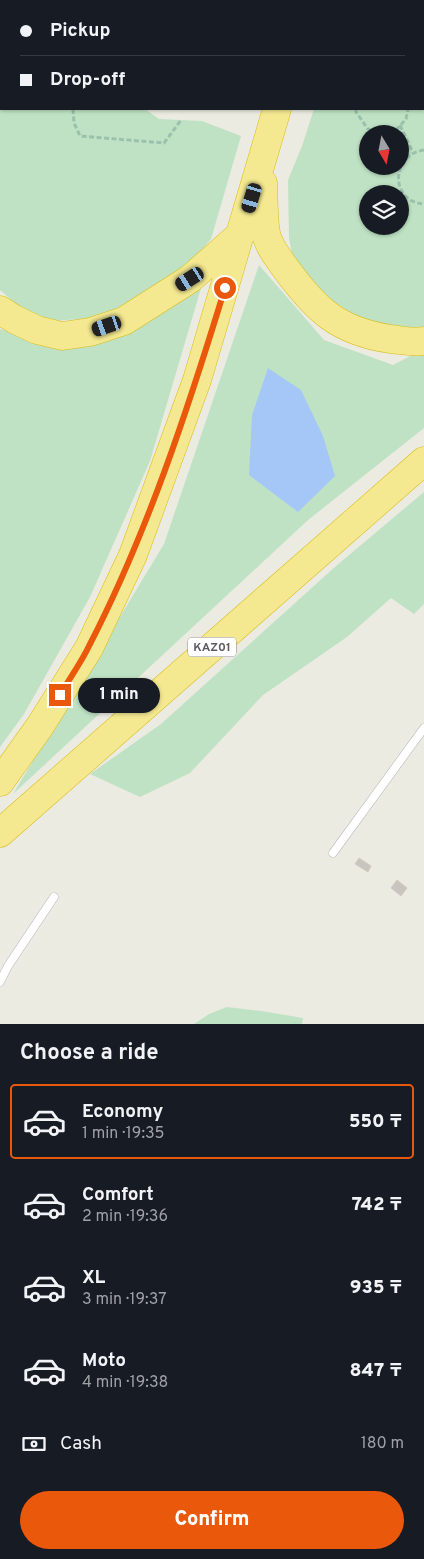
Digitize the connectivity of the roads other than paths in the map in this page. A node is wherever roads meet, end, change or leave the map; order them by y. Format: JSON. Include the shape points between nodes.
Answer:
{"nodes":[{"id":1,"x":277,"y":110,"type":"edge"},
{"id":2,"x":262,"y":163,"type":"junction"},
{"id":3,"x":241,"y":234,"type":"junction"},
{"id":4,"x":0,"y":310,"type":"edge"},
{"id":5,"x":424,"y":341,"type":"edge"},
{"id":6,"x":424,"y":461,"type":"edge"},
{"id":7,"x":424,"y":728,"type":"edge"},
{"id":8,"x":0,"y":782,"type":"edge"},
{"id":9,"x":0,"y":833,"type":"edge"},
{"id":10,"x":333,"y":853,"type":"dead end"},
{"id":11,"x":54,"y":897,"type":"dead end"},
{"id":12,"x":0,"y":982,"type":"edge"}],
"edges":[{"from":1,"to":2,"type":"highway"},
{"from":2,"to":3,"type":"highway"},
{"from":2,"to":5,"type":"highway","via":[[266,234],[295,282],[325,314],[344,326],[374,336]]},
{"from":3,"to":4,"type":"highway","via":[[190,279],[124,321],[90,332],[62,336],[37,330]]},
{"from":3,"to":8,"type":"highway","via":[[197,380],[133,555],[88,648],[40,726]]},
{"from":6,"to":9,"type":"highway","number":"KАZ01"},
{"from":7,"to":10,"type":"lane"},
{"from":11,"to":12,"type":"lane"}]}
